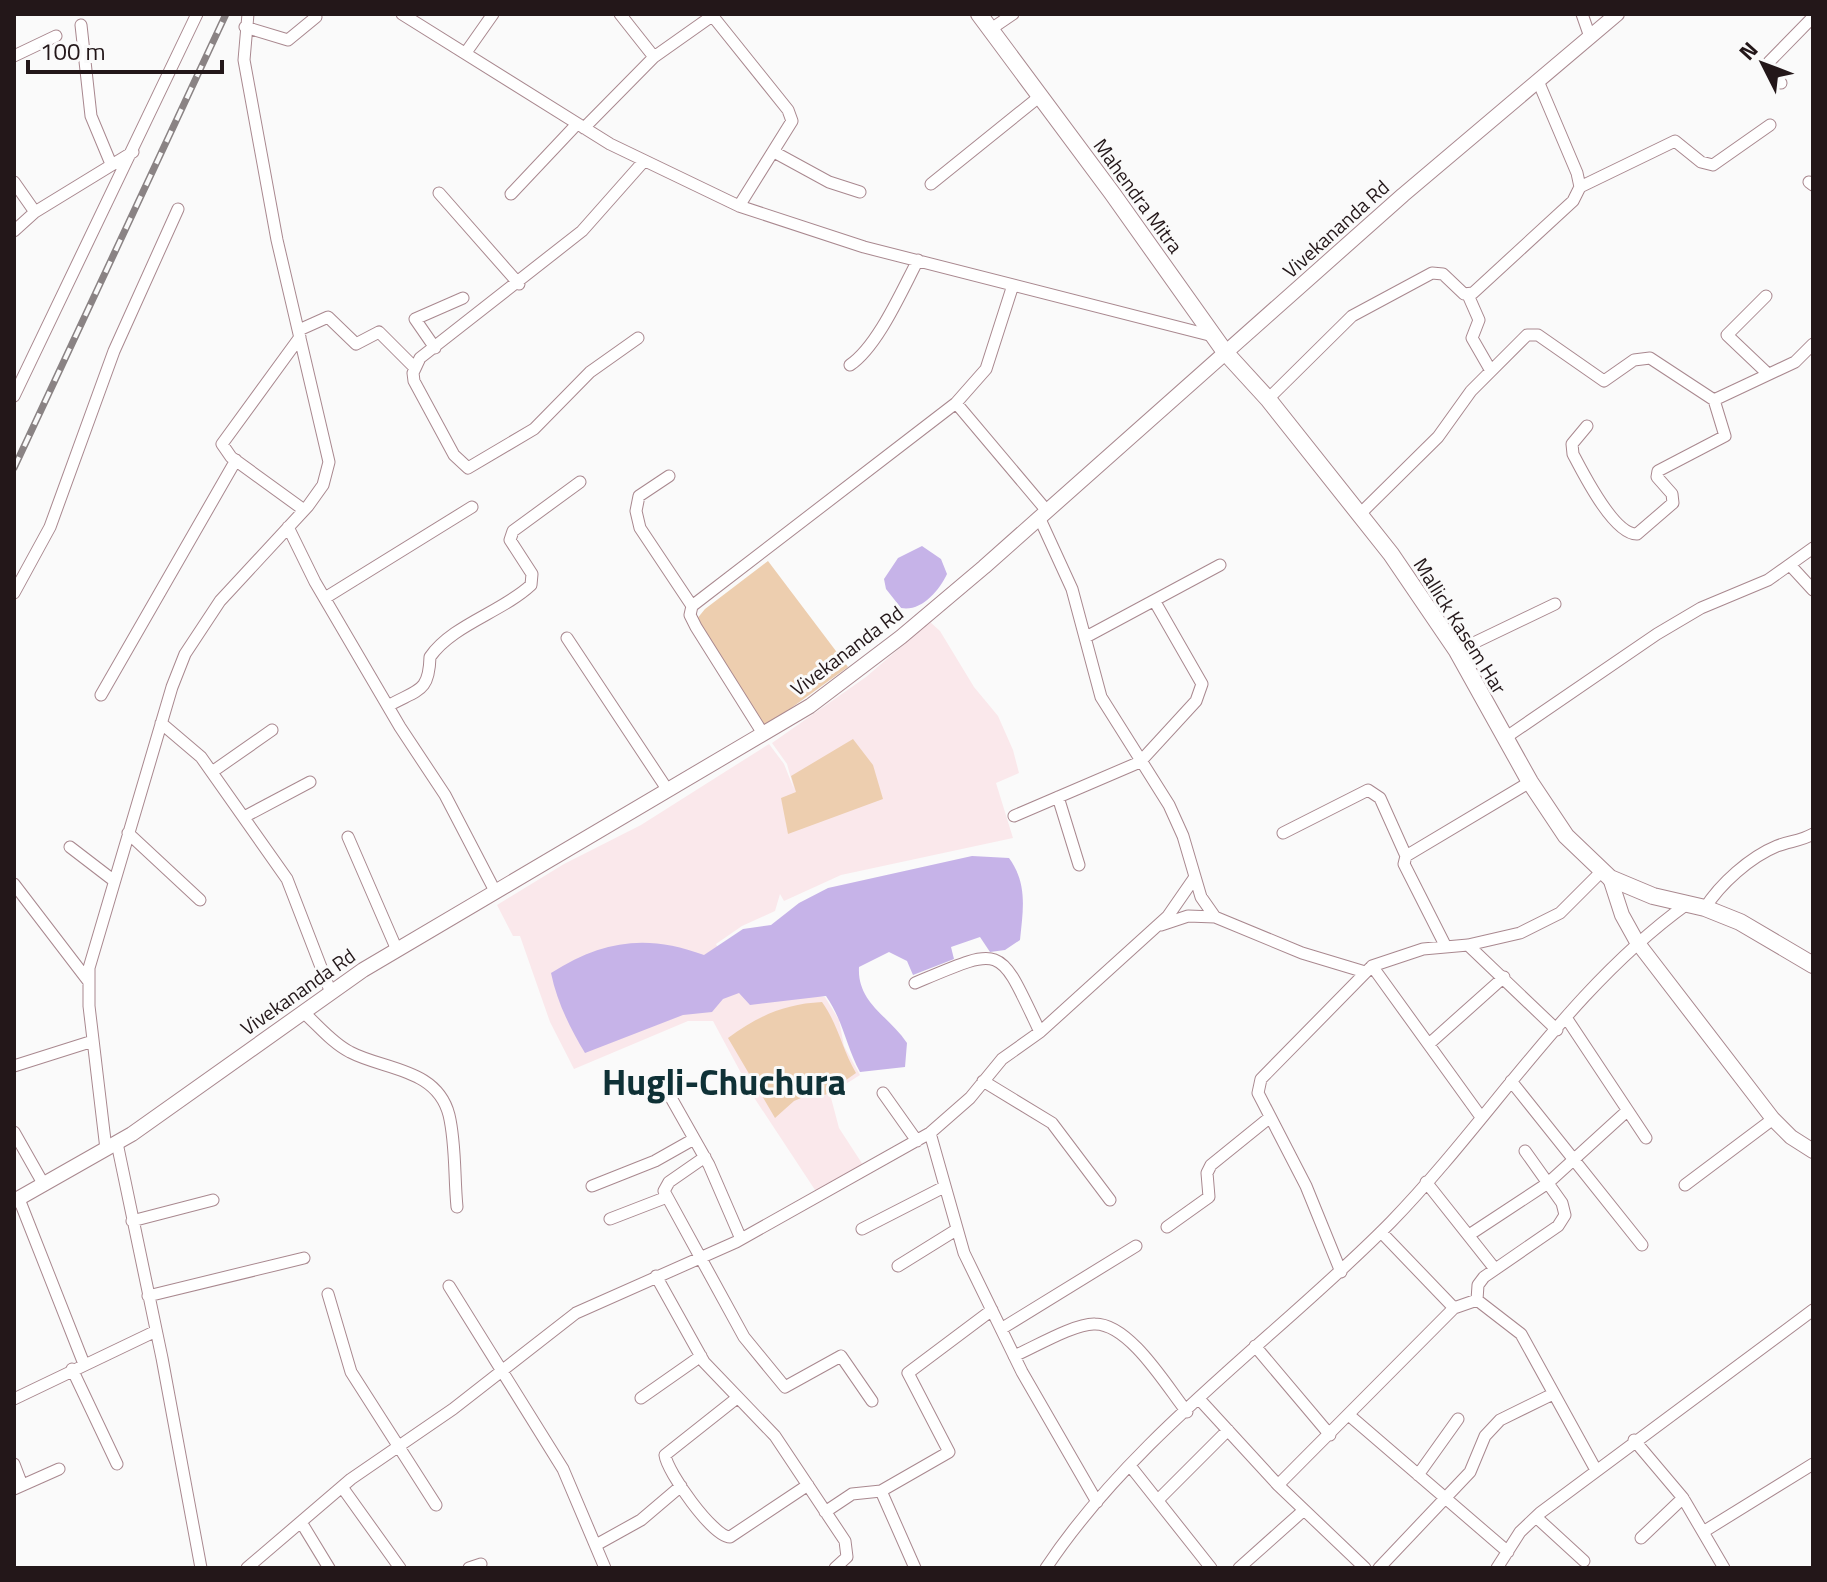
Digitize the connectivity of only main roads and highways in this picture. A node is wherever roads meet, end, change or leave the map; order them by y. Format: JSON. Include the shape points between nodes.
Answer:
{"nodes":[{"id":1,"x":979,"y":14,"type":"edge"},
{"id":2,"x":1268,"y":399,"type":"joint"},
{"id":3,"x":1813,"y":965,"type":"edge"}],
"edges":[{"from":1,"to":2,"type":"main road","name":"Mahendra Mitra","via":[[1225,352]]},
{"from":2,"to":3,"type":"main road","name":"Mallick Kasem Har","via":[[1361,513],[1457,651],[1566,836],[1606,875],[1653,896],[1740,922]]}]}
